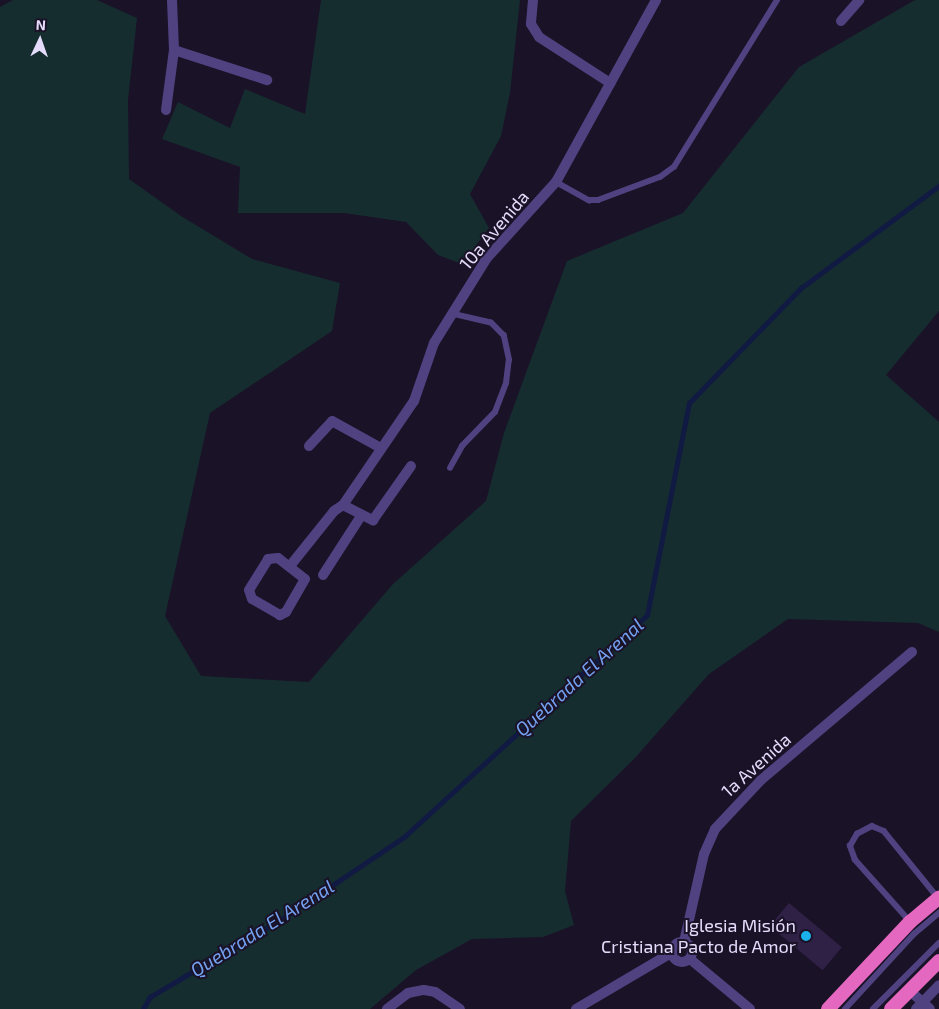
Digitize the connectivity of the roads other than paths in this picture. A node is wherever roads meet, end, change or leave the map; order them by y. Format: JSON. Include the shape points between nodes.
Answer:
{"nodes":[{"id":1,"x":172,"y":0,"type":"edge"},
{"id":2,"x":533,"y":0,"type":"edge"},
{"id":3,"x":656,"y":0,"type":"edge"},
{"id":4,"x":777,"y":0,"type":"edge"},
{"id":5,"x":860,"y":0,"type":"edge"},
{"id":6,"x":841,"y":21,"type":"dead end"},
{"id":7,"x":174,"y":50,"type":"junction"},
{"id":8,"x":267,"y":80,"type":"dead end"},
{"id":9,"x":610,"y":83,"type":"junction"},
{"id":10,"x":166,"y":110,"type":"dead end"},
{"id":11,"x":556,"y":182,"type":"junction"},
{"id":12,"x":450,"y":314,"type":"junction"},
{"id":13,"x":309,"y":446,"type":"dead end"},
{"id":14,"x":381,"y":448,"type":"junction"},
{"id":15,"x":411,"y":466,"type":"dead end"},
{"id":16,"x":450,"y":468,"type":"dead end"},
{"id":17,"x":343,"y":505,"type":"junction"},
{"id":18,"x":360,"y":516,"type":"junction"},
{"id":19,"x":290,"y":566,"type":"junction"},
{"id":20,"x":322,"y":575,"type":"dead end"},
{"id":21,"x":912,"y":652,"type":"dead end"},
{"id":22,"x":939,"y":898,"type":"edge"},
{"id":23,"x":939,"y":913,"type":"edge"},
{"id":24,"x":910,"y":922,"type":"junction"},
{"id":25,"x":684,"y":942,"type":"junction"},
{"id":26,"x":939,"y":943,"type":"edge"},
{"id":27,"x":671,"y":953,"type":"junction"},
{"id":28,"x":690,"y":959,"type":"junction"},
{"id":29,"x":939,"y":961,"type":"edge"},
{"id":30,"x":939,"y":985,"type":"edge"},
{"id":31,"x":909,"y":990,"type":"junction"},
{"id":32,"x":923,"y":1007,"type":"edge"},
{"id":33,"x":387,"y":1009,"type":"edge"},
{"id":34,"x":460,"y":1009,"type":"edge"},
{"id":35,"x":576,"y":1009,"type":"edge"},
{"id":36,"x":750,"y":1009,"type":"edge"},
{"id":37,"x":828,"y":1009,"type":"edge"},
{"id":38,"x":845,"y":1009,"type":"edge"},
{"id":39,"x":873,"y":1009,"type":"edge"},
{"id":40,"x":891,"y":1009,"type":"edge"}],
"edges":[{"from":1,"to":7,"type":"street"},
{"from":2,"to":9,"type":"street","via":[[531,24],[539,37]]},
{"from":3,"to":9,"type":"street","name":"10a Avenida"},
{"from":4,"to":11,"type":"lane","via":[[674,168],[660,177],[598,200],[589,200]]},
{"from":5,"to":6,"type":"street"},
{"from":7,"to":8,"type":"street"},
{"from":7,"to":10,"type":"street"},
{"from":9,"to":11,"type":"street","name":"10a Avenida"},
{"from":11,"to":12,"type":"street","name":"10a Avenida","via":[[487,258]]},
{"from":12,"to":14,"type":"street","name":"10a Avenida","via":[[434,343],[414,401]]},
{"from":12,"to":16,"type":"lane","via":[[491,323],[504,336],[510,360],[496,412],[462,446]]},
{"from":13,"to":14,"type":"street","via":[[332,421]]},
{"from":14,"to":17,"type":"street","name":"10a Avenida"},
{"from":15,"to":18,"type":"street","via":[[377,517],[368,520]]},
{"from":17,"to":18,"type":"street"},
{"from":17,"to":19,"type":"street","name":"10a Avenida","via":[[334,511]]},
{"from":18,"to":20,"type":"street"},
{"from":19,"to":19,"type":"street","via":[[278,558],[268,559],[249,590],[252,599],[280,615],[286,612],[305,580]]},
{"from":21,"to":25,"type":"street","name":"1a Avenida","via":[[761,780],[715,829],[704,854]]},
{"from":22,"to":24,"type":"highway"},
{"from":22,"to":24,"type":"lane","via":[[884,831],[872,826],[857,834],[850,846],[856,860]]},
{"from":23,"to":38,"type":"lane","via":[[914,934]]},
{"from":24,"to":37,"type":"highway"},
{"from":25,"to":27,"type":"street","via":[[673,946]]},
{"from":25,"to":28,"type":"street","via":[[692,950]]},
{"from":26,"to":39,"type":"lane"},
{"from":27,"to":28,"type":"street","via":[[677,962]]},
{"from":27,"to":35,"type":"street"},
{"from":28,"to":36,"type":"street"},
{"from":29,"to":31,"type":"highway"},
{"from":30,"to":32,"type":"street"},
{"from":31,"to":32,"type":"street"},
{"from":31,"to":40,"type":"highway"},
{"from":33,"to":34,"type":"street","via":[[408,993],[424,990],[435,992]]}]}
